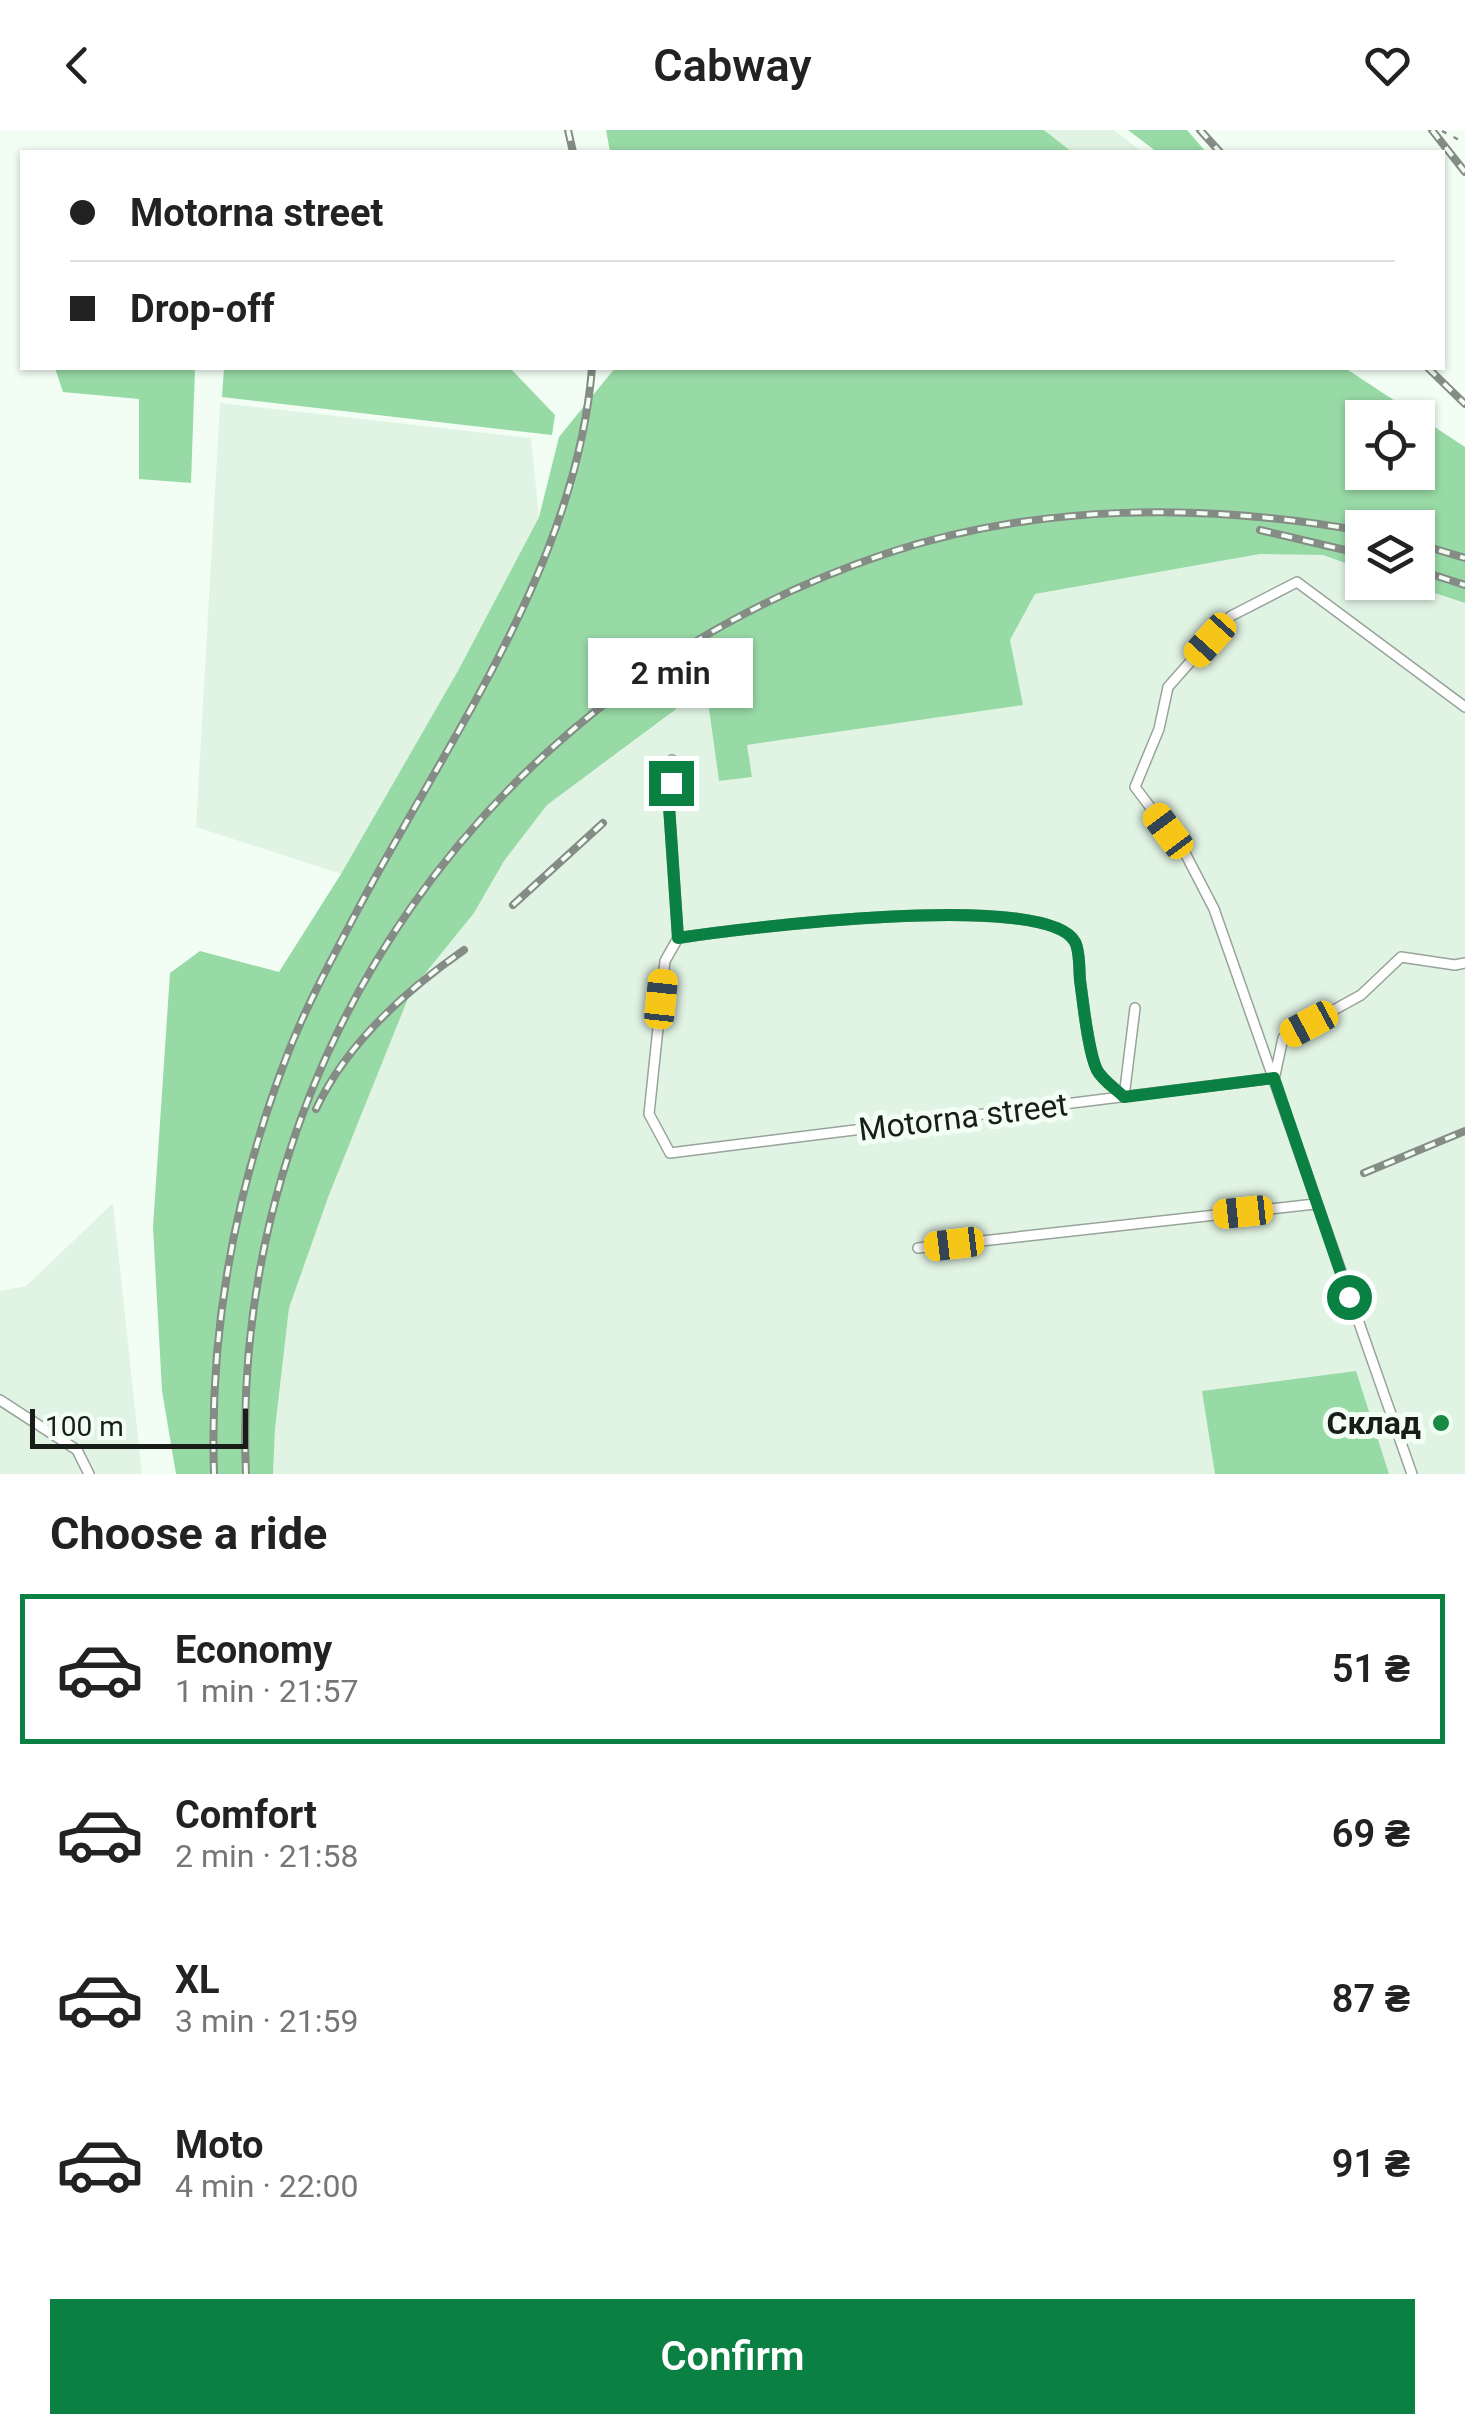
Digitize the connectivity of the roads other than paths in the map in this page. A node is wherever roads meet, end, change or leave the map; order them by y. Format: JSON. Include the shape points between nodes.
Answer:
{"nodes":[{"id":1,"x":1465,"y":707,"type":"edge"},
{"id":2,"x":672,"y":760,"type":"dead end"},
{"id":3,"x":678,"y":938,"type":"junction"},
{"id":4,"x":1465,"y":963,"type":"edge"},
{"id":5,"x":1135,"y":1008,"type":"dead end"},
{"id":6,"x":1274,"y":1078,"type":"junction"},
{"id":7,"x":1124,"y":1097,"type":"junction"},
{"id":8,"x":1315,"y":1204,"type":"junction"},
{"id":9,"x":918,"y":1248,"type":"dead end"},
{"id":10,"x":0,"y":1400,"type":"edge"},
{"id":11,"x":89,"y":1474,"type":"edge"},
{"id":12,"x":1412,"y":1474,"type":"edge"}],
"edges":[{"from":1,"to":6,"type":"lane","via":[[1297,582],[1231,616],[1168,687],[1160,728],[1135,787],[1185,853],[1214,908]]},
{"from":2,"to":3,"type":"lane"},
{"from":3,"to":7,"type":"lane","via":[[884,918],[1002,915],[1059,926],[1076,942],[1097,1071]]},
{"from":3,"to":7,"type":"lane","name":"Motorna street","via":[[665,961],[649,1114],[670,1154]]},
{"from":4,"to":6,"type":"lane","via":[[1401,957],[1362,995],[1283,1038]]},
{"from":5,"to":7,"type":"lane"},
{"from":6,"to":7,"type":"lane","name":"Motorna street"},
{"from":6,"to":8,"type":"lane"},
{"from":8,"to":9,"type":"lane"},
{"from":8,"to":12,"type":"lane"},
{"from":10,"to":11,"type":"lane","via":[[77,1450]]}]}
